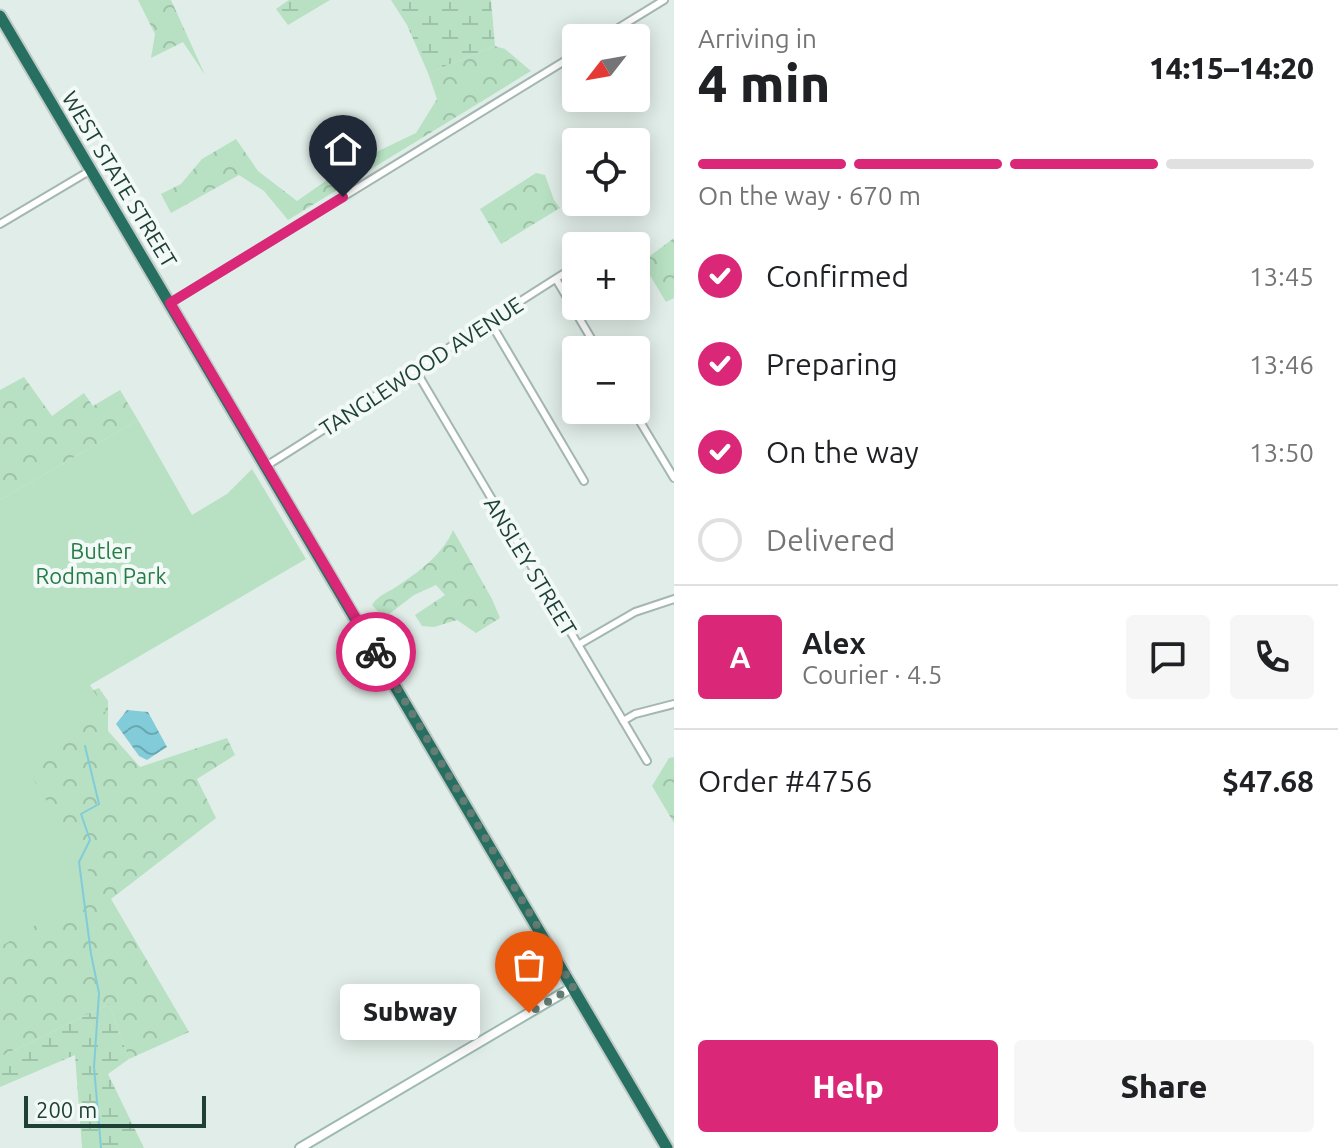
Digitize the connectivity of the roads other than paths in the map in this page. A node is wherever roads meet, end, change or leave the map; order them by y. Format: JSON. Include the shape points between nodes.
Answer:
{"nodes":[{"id":1,"x":664,"y":0,"type":"edge"},
{"id":2,"x":0,"y":16,"type":"edge"},
{"id":3,"x":625,"y":24,"type":"edge"},
{"id":4,"x":562,"y":63,"type":"edge"},
{"id":5,"x":91,"y":170,"type":"junction"},
{"id":6,"x":0,"y":224,"type":"edge"},
{"id":7,"x":562,"y":275,"type":"edge"},
{"id":8,"x":556,"y":279,"type":"junction"},
{"id":9,"x":170,"y":303,"type":"junction"},
{"id":10,"x":489,"y":320,"type":"junction"},
{"id":11,"x":590,"y":336,"type":"edge"},
{"id":12,"x":416,"y":371,"type":"junction"},
{"id":13,"x":641,"y":424,"type":"edge"},
{"id":14,"x":266,"y":466,"type":"junction"},
{"id":15,"x":674,"y":478,"type":"edge"},
{"id":16,"x":584,"y":481,"type":"dead end"},
{"id":17,"x":674,"y":599,"type":"edge"},
{"id":18,"x":578,"y":645,"type":"junction"},
{"id":19,"x":674,"y":704,"type":"edge"},
{"id":20,"x":623,"y":721,"type":"junction"},
{"id":21,"x":647,"y":761,"type":"dead end"},
{"id":22,"x":573,"y":987,"type":"junction"},
{"id":23,"x":300,"y":1148,"type":"edge"},
{"id":24,"x":667,"y":1148,"type":"edge"}],
"edges":[{"from":1,"to":3,"type":"street"},
{"from":2,"to":5,"type":"highway","name":"WEST STATE STREET"},
{"from":4,"to":9,"type":"street"},
{"from":5,"to":6,"type":"street"},
{"from":5,"to":9,"type":"highway","name":"WEST STATE STREET"},
{"from":7,"to":8,"type":"street","name":"TANGLEWOOD AVENUE"},
{"from":8,"to":10,"type":"street","name":"TANGLEWOOD AVENUE"},
{"from":8,"to":11,"type":"street"},
{"from":9,"to":14,"type":"highway","name":"WEST STATE STREET"},
{"from":10,"to":12,"type":"street","name":"TANGLEWOOD AVENUE"},
{"from":10,"to":16,"type":"street"},
{"from":12,"to":14,"type":"street","name":"TANGLEWOOD AVENUE"},
{"from":12,"to":18,"type":"street","name":"ANSLEY STREET"},
{"from":13,"to":15,"type":"street"},
{"from":14,"to":22,"type":"highway","name":"WEST STATE STREET"},
{"from":17,"to":18,"type":"street","via":[[635,612]]},
{"from":18,"to":20,"type":"street","name":"ANSLEY STREET"},
{"from":19,"to":20,"type":"street"},
{"from":20,"to":21,"type":"street","name":"ANSLEY STREET"},
{"from":22,"to":23,"type":"street"},
{"from":22,"to":24,"type":"highway","name":"WEST STATE STREET"}]}
